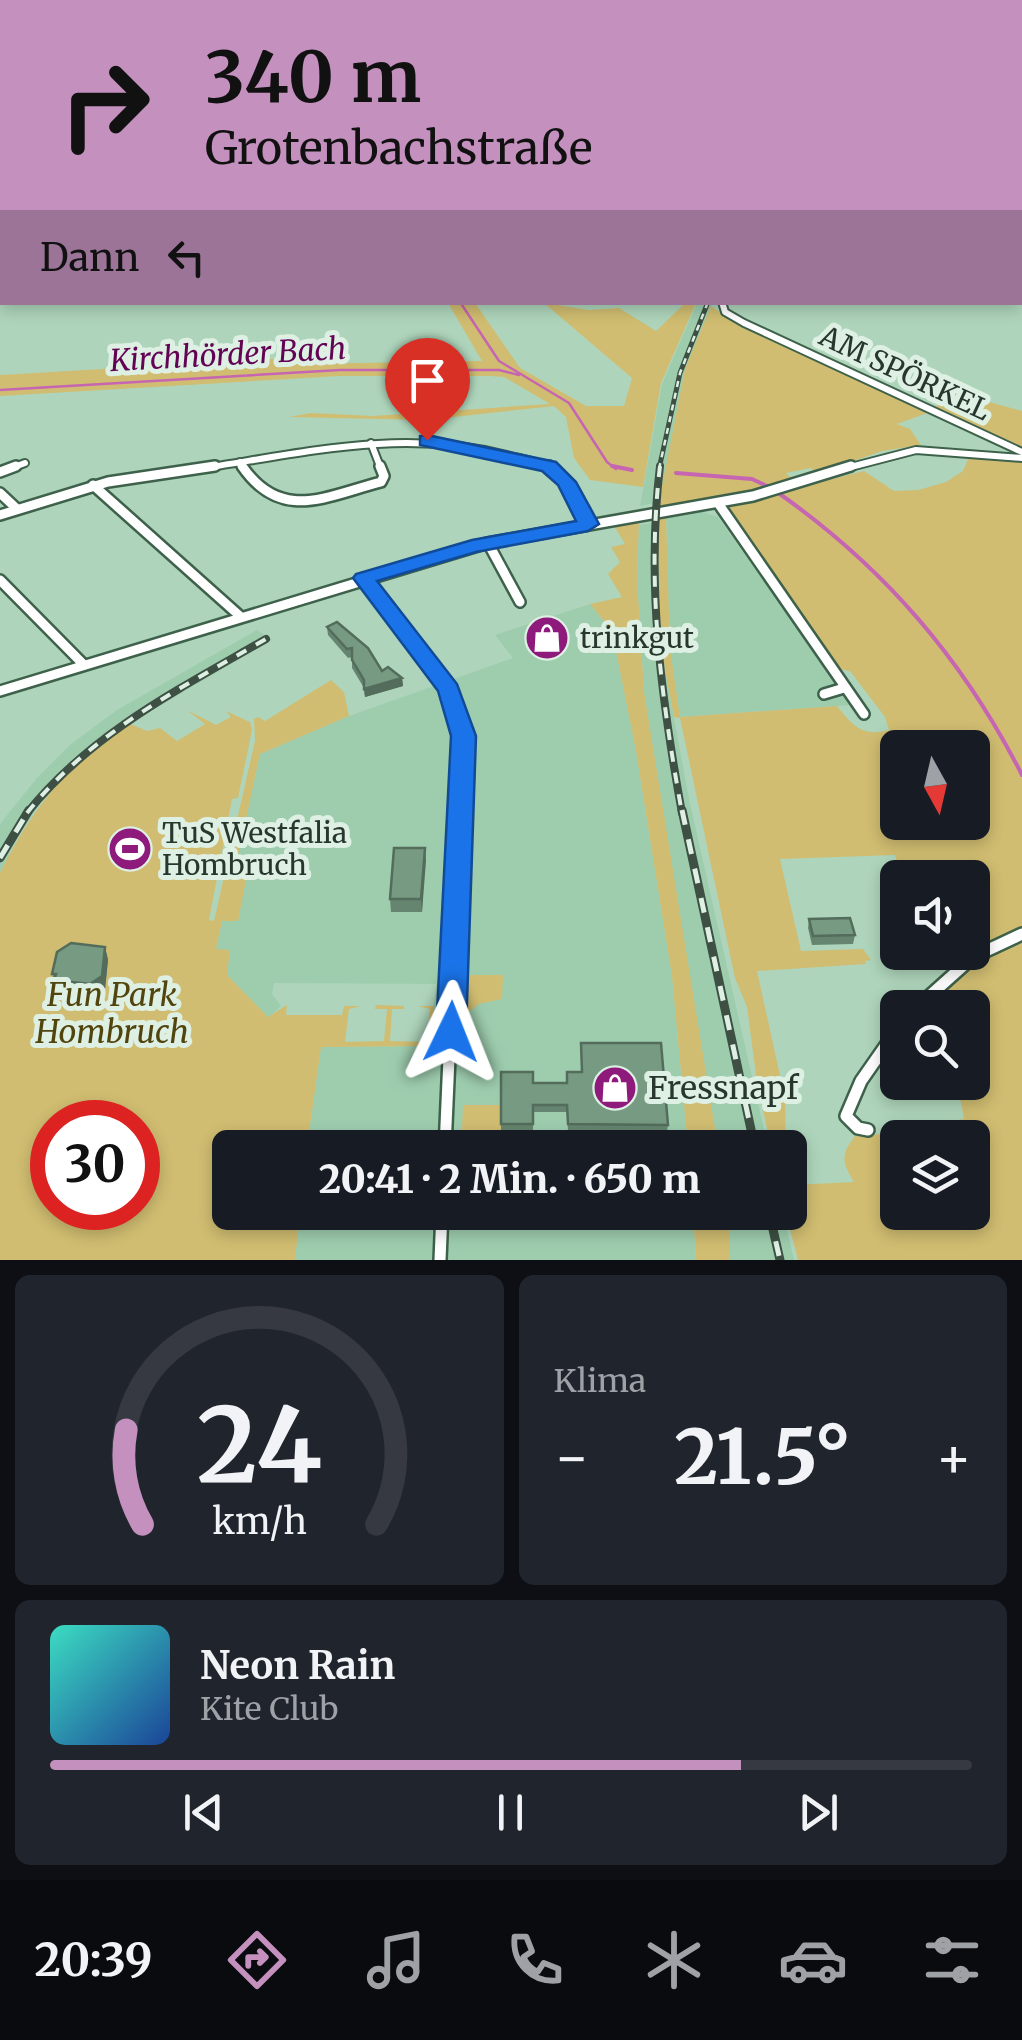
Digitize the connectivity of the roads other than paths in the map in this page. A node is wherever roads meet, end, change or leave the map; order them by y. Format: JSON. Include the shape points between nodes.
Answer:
{"nodes":[{"id":1,"x":723,"y":305,"type":"edge"},
{"id":2,"x":371,"y":443,"type":"junction"},
{"id":3,"x":1022,"y":455,"type":"edge"},
{"id":4,"x":240,"y":462,"type":"junction"},
{"id":5,"x":24,"y":463,"type":"dead end"},
{"id":6,"x":0,"y":472,"type":"edge"},
{"id":7,"x":93,"y":485,"type":"junction"},
{"id":8,"x":786,"y":488,"type":"joint"},
{"id":9,"x":0,"y":492,"type":"edge"},
{"id":10,"x":718,"y":503,"type":"junction"},
{"id":11,"x":16,"y":508,"type":"junction"},
{"id":12,"x":0,"y":515,"type":"edge"},
{"id":13,"x":588,"y":524,"type":"junction"},
{"id":14,"x":488,"y":542,"type":"junction"},
{"id":15,"x":364,"y":578,"type":"junction"},
{"id":16,"x":0,"y":580,"type":"edge"},
{"id":17,"x":520,"y":602,"type":"dead end"},
{"id":18,"x":241,"y":617,"type":"junction"},
{"id":19,"x":84,"y":665,"type":"junction"},
{"id":20,"x":844,"y":688,"type":"junction"},
{"id":21,"x":0,"y":691,"type":"edge"},
{"id":22,"x":824,"y":694,"type":"dead end"},
{"id":23,"x":864,"y":714,"type":"dead end"},
{"id":24,"x":1022,"y":934,"type":"edge"},
{"id":25,"x":936,"y":990,"type":"edge"},
{"id":26,"x":880,"y":1053,"type":"edge"},
{"id":27,"x":446,"y":1130,"type":"edge"},
{"id":28,"x":868,"y":1130,"type":"dead end"},
{"id":29,"x":441,"y":1230,"type":"edge"},
{"id":30,"x":440,"y":1260,"type":"edge"}],
"edges":[{"from":1,"to":3,"type":"street","name":"AM SPÖRKEL","via":[[744,323]]},
{"from":2,"to":4,"type":"street"},
{"from":2,"to":4,"type":"street","via":[[381,482],[296,504],[283,502]]},
{"from":2,"to":13,"type":"street","via":[[434,441],[544,464],[562,476]]},
{"from":3,"to":8,"type":"street","via":[[916,450]]},
{"from":4,"to":7,"type":"street"},
{"from":5,"to":6,"type":"street"},
{"from":7,"to":11,"type":"street"},
{"from":7,"to":18,"type":"street"},
{"from":8,"to":10,"type":"street"},
{"from":9,"to":11,"type":"street"},
{"from":10,"to":13,"type":"street"},
{"from":10,"to":20,"type":"street"},
{"from":11,"to":12,"type":"street"},
{"from":13,"to":14,"type":"street"},
{"from":14,"to":15,"type":"street"},
{"from":14,"to":17,"type":"street"},
{"from":15,"to":18,"type":"street"},
{"from":15,"to":27,"type":"street","via":[[449,689],[464,736]]},
{"from":16,"to":19,"type":"street"},
{"from":18,"to":19,"type":"street"},
{"from":19,"to":21,"type":"street"},
{"from":20,"to":22,"type":"street"},
{"from":20,"to":23,"type":"street"},
{"from":24,"to":25,"type":"street","via":[[973,956]]},
{"from":26,"to":28,"type":"street","via":[[846,1116]]},
{"from":29,"to":30,"type":"street"}]}
